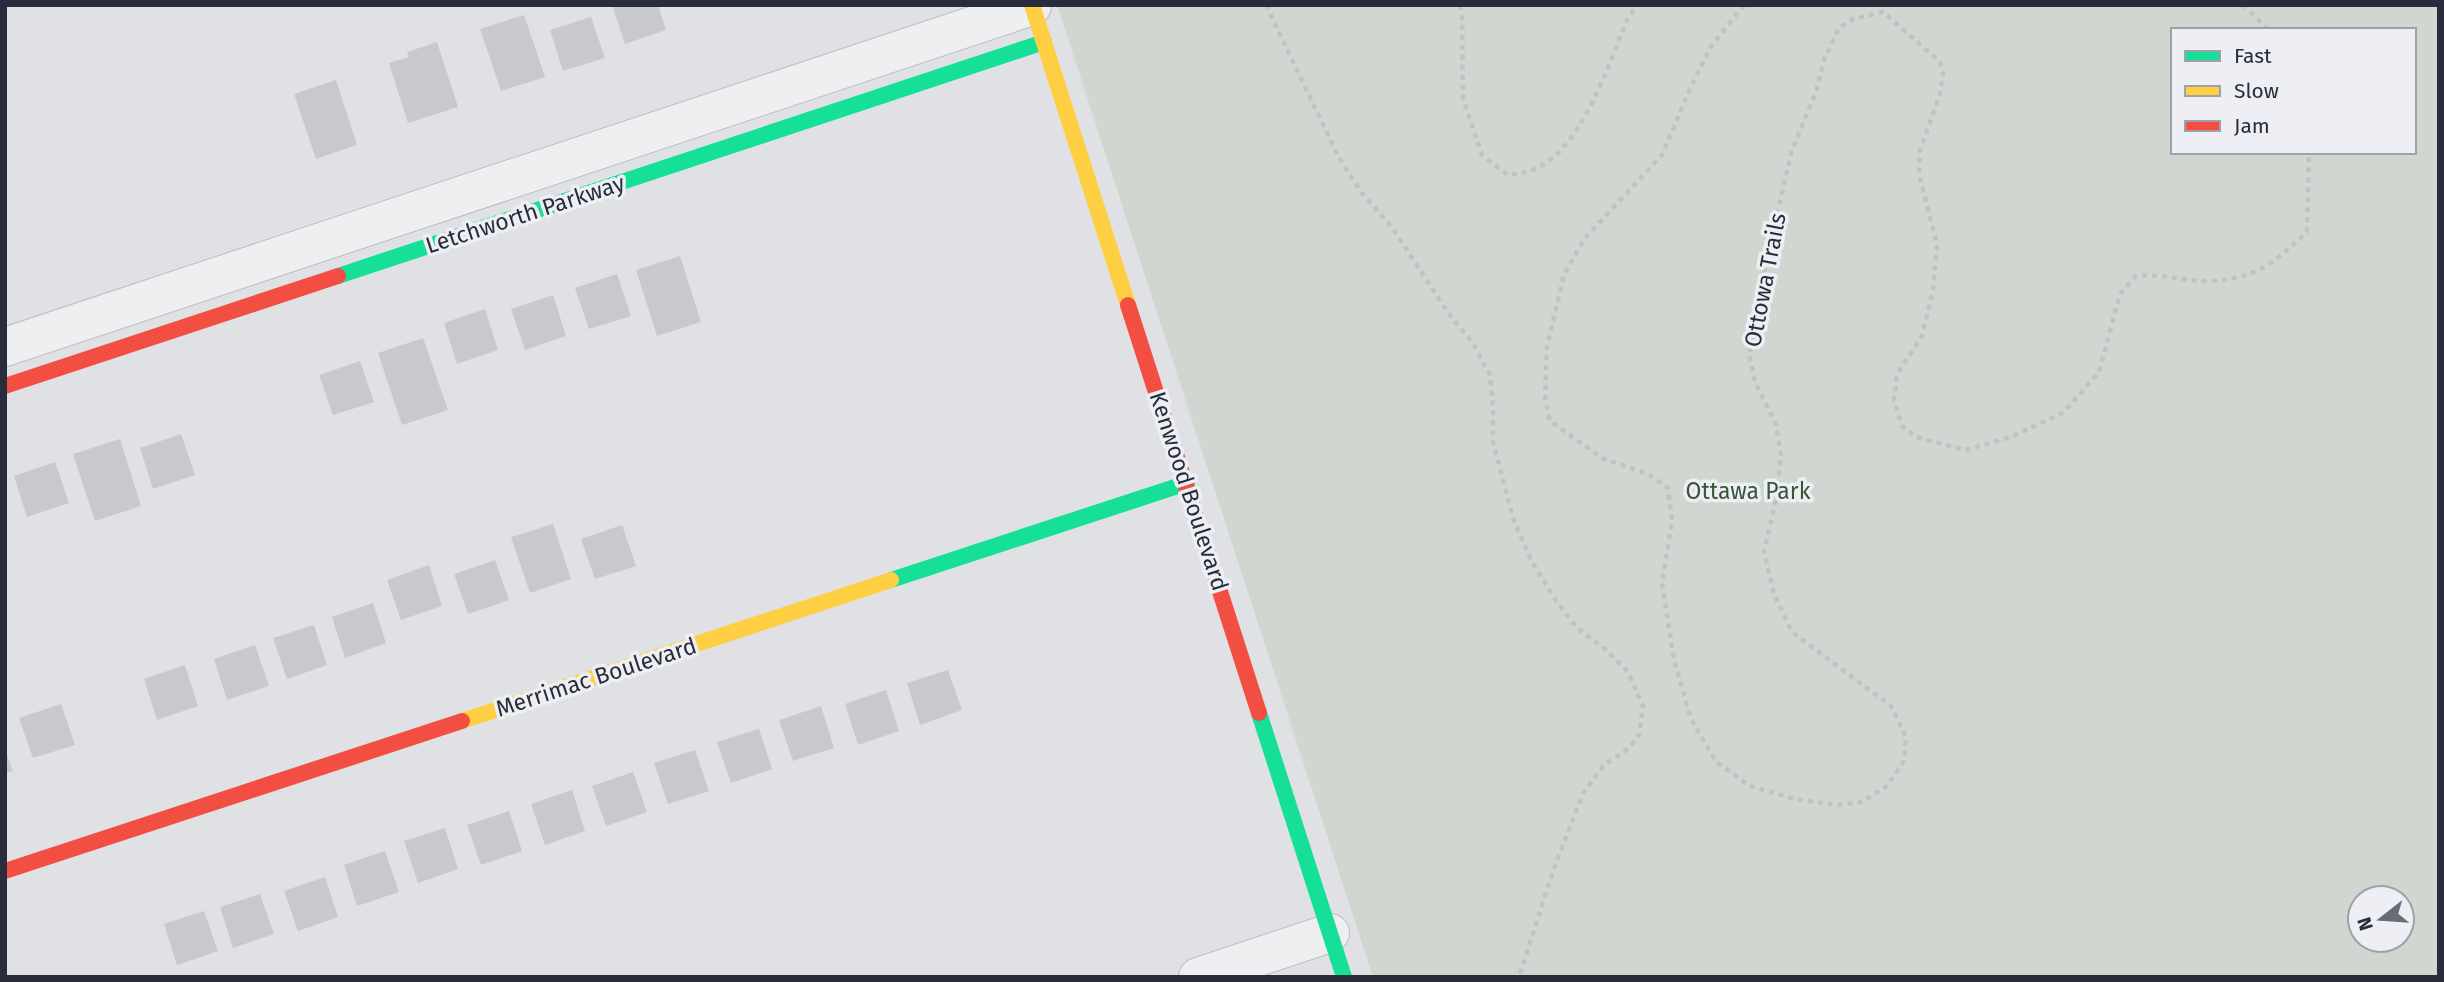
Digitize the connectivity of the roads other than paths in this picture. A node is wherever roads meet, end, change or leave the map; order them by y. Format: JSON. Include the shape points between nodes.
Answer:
{"nodes":[{"id":1,"x":1032,"y":6,"type":"edge"},
{"id":2,"x":1044,"y":42,"type":"junction"},
{"id":3,"x":5,"y":347,"type":"edge"},
{"id":4,"x":5,"y":386,"type":"edge"},
{"id":5,"x":1187,"y":483,"type":"junction"},
{"id":6,"x":5,"y":871,"type":"edge"},
{"id":7,"x":1330,"y":933,"type":"junction"},
{"id":8,"x":1198,"y":977,"type":"edge"},
{"id":9,"x":1344,"y":977,"type":"edge"}],
"edges":[{"from":1,"to":2,"type":"street","name":"Kenwood Boulevard"},
{"from":1,"to":3,"type":"street","name":"Letchworth Parkway"},
{"from":2,"to":4,"type":"street","name":"Letchworth Parkway"},
{"from":2,"to":5,"type":"street","name":"Kenwood Boulevard"},
{"from":5,"to":6,"type":"street","name":"Merrimac Boulevard"},
{"from":5,"to":7,"type":"street","name":"Kenwood Boulevard"},
{"from":7,"to":8,"type":"street"},
{"from":7,"to":9,"type":"street","name":"Kenwood Boulevard"}]}
